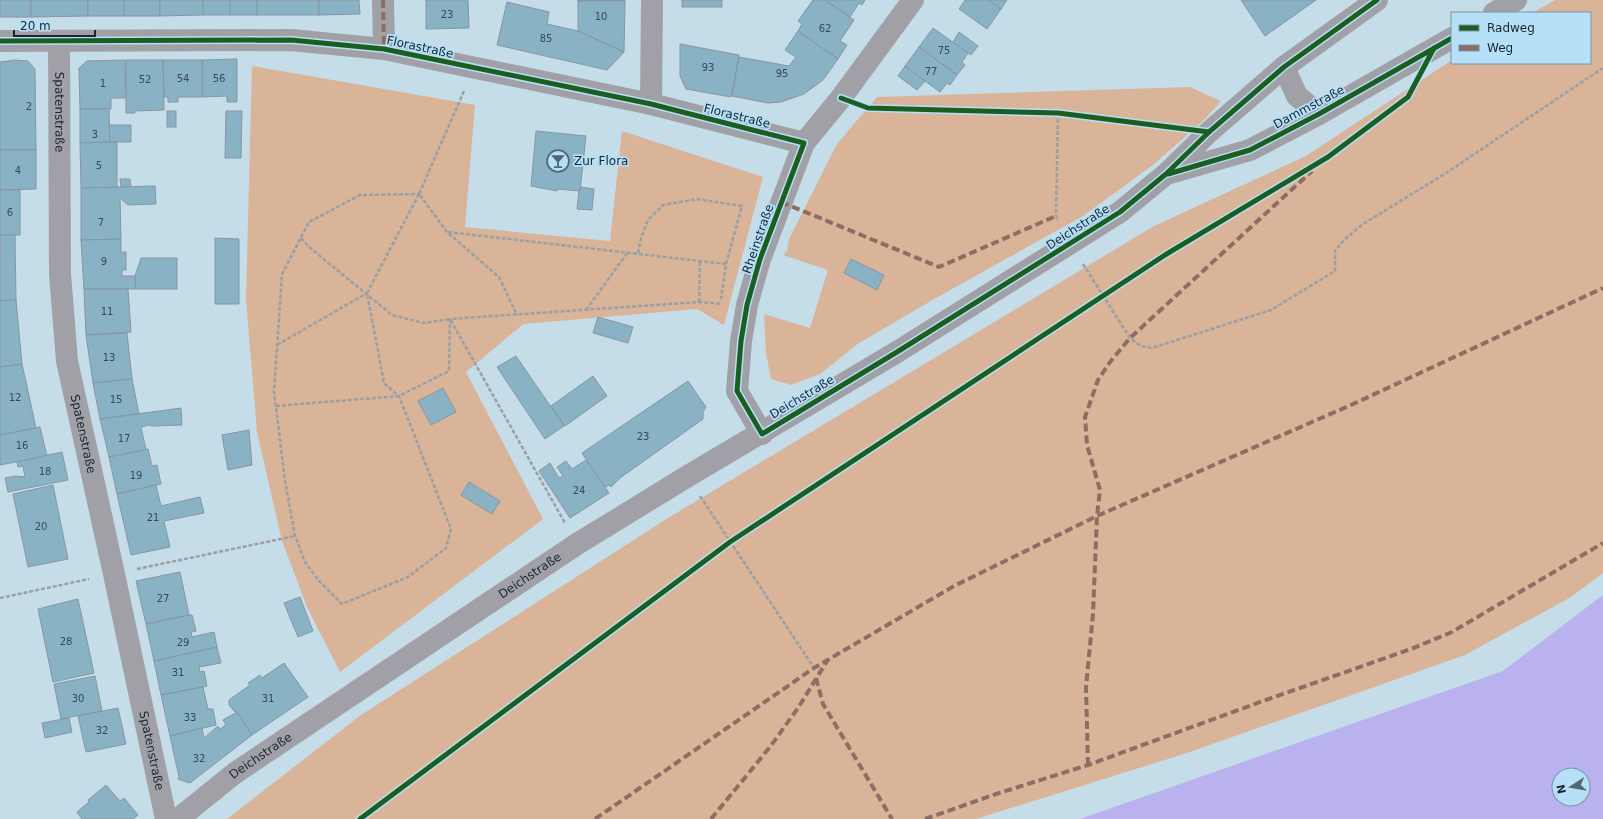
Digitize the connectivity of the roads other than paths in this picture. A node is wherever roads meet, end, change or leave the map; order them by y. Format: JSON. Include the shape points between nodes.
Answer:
{"nodes":[{"id":1,"x":383,"y":0,"type":"edge"},
{"id":2,"x":652,"y":0,"type":"edge"},
{"id":3,"x":913,"y":0,"type":"edge"},
{"id":4,"x":1377,"y":0,"type":"edge"},
{"id":5,"x":1516,"y":0,"type":"edge"},
{"id":6,"x":1496,"y":12,"type":"edge"},
{"id":7,"x":1451,"y":39,"type":"edge"},
{"id":8,"x":0,"y":41,"type":"edge"},
{"id":9,"x":59,"y":42,"type":"junction"},
{"id":10,"x":384,"y":50,"type":"junction"},
{"id":11,"x":1284,"y":67,"type":"junction"},
{"id":12,"x":651,"y":104,"type":"junction"},
{"id":13,"x":1319,"y":114,"type":"junction"},
{"id":14,"x":804,"y":143,"type":"junction"},
{"id":15,"x":1166,"y":174,"type":"junction"},
{"id":16,"x":762,"y":434,"type":"junction"},
{"id":17,"x":166,"y":819,"type":"edge"},
{"id":18,"x":178,"y":819,"type":"edge"}],
"edges":[{"from":1,"to":10,"type":"street"},
{"from":2,"to":12,"type":"street"},
{"from":3,"to":14,"type":"street","name":"Rheinstraße","via":[[841,98]]},
{"from":4,"to":11,"type":"street","name":"Deichstraße"},
{"from":5,"to":6,"type":"street"},
{"from":7,"to":13,"type":"street","name":"Dammstraße"},
{"from":8,"to":9,"type":"street","name":"Florastraße"},
{"from":9,"to":10,"type":"street","name":"Florastraße","via":[[291,40]]},
{"from":9,"to":17,"type":"street","name":"Spatenstraße","via":[[60,274],[67,361]]},
{"from":10,"to":12,"type":"street","name":"Florastraße"},
{"from":11,"to":13,"type":"street","name":"Dammstraße","via":[[1297,96]]},
{"from":11,"to":15,"type":"street","name":"Deichstraße","via":[[1209,132]]},
{"from":12,"to":14,"type":"street","name":"Florastraße"},
{"from":13,"to":15,"type":"street","name":"Dammstraße","via":[[1250,150]]},
{"from":14,"to":16,"type":"street","name":"Rheinstraße","via":[[760,259],[747,305],[741,341],[737,391]]},
{"from":15,"to":16,"type":"street","name":"Deichstraße","via":[[1120,212],[1070,245]]},
{"from":16,"to":18,"type":"street","name":"Deichstraße","via":[[577,544],[235,773]]}]}
